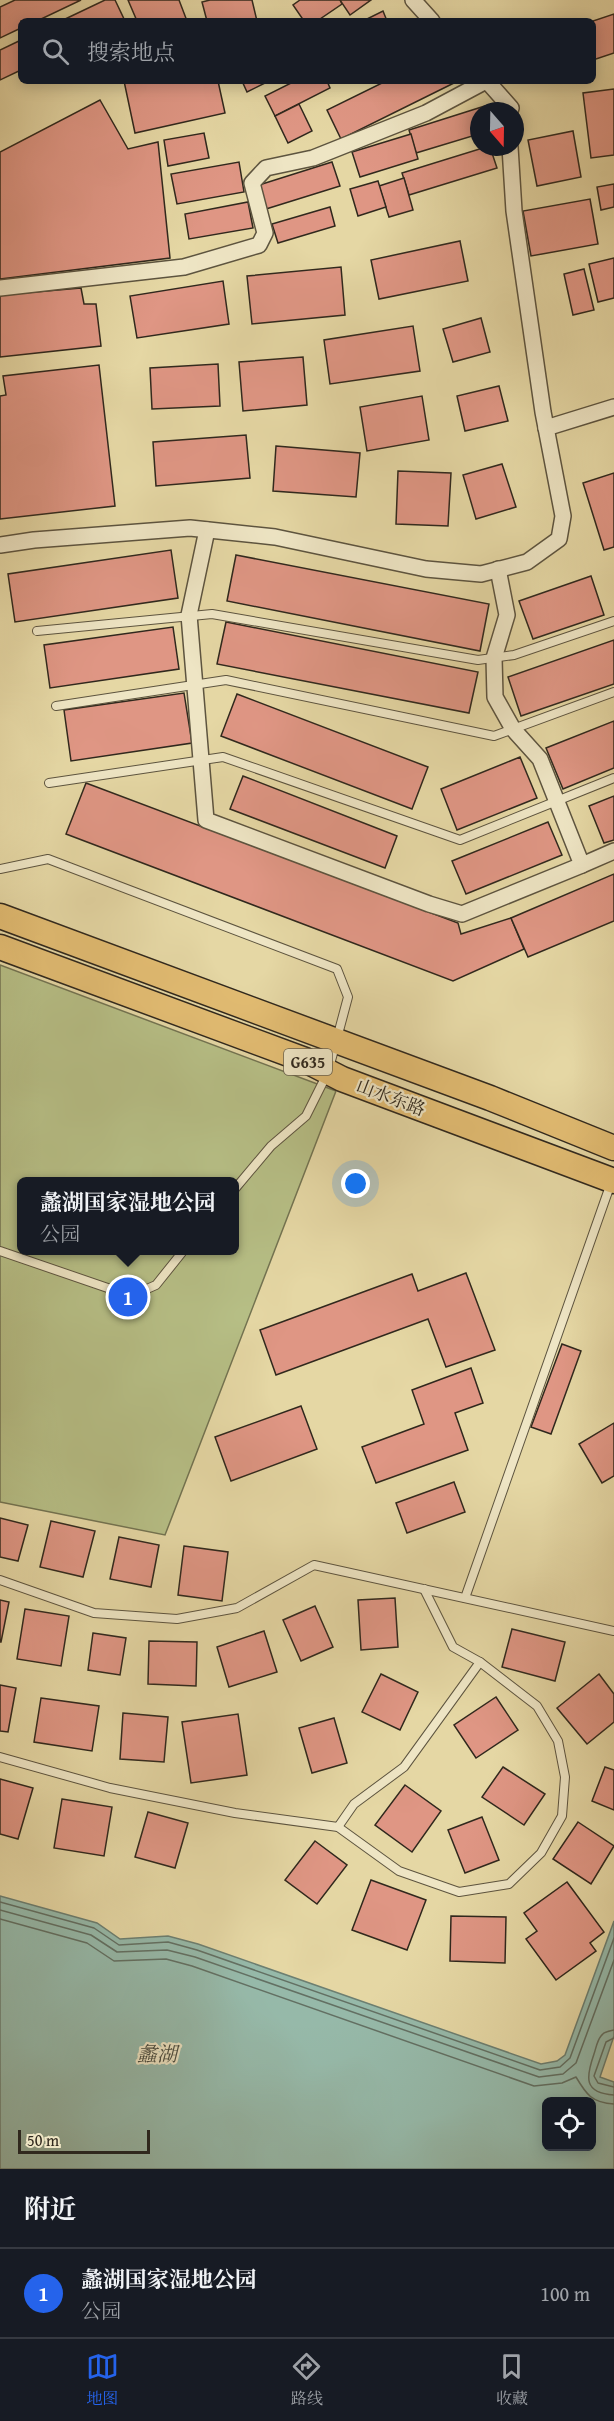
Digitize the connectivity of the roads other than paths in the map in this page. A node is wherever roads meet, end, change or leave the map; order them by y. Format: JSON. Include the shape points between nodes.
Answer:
{"nodes":[{"id":1,"x":413,"y":0,"type":"edge"},
{"id":2,"x":429,"y":18,"type":"edge"},
{"id":3,"x":480,"y":84,"type":"edge"},
{"id":4,"x":489,"y":84,"type":"edge"},
{"id":5,"x":505,"y":102,"type":"edge"},
{"id":6,"x":511,"y":156,"type":"edge"},
{"id":7,"x":0,"y":288,"type":"edge"},
{"id":8,"x":614,"y":407,"type":"edge"},
{"id":9,"x":546,"y":428,"type":"junction"},
{"id":10,"x":207,"y":530,"type":"junction"},
{"id":11,"x":0,"y":545,"type":"edge"},
{"id":12,"x":498,"y":569,"type":"junction"},
{"id":13,"x":189,"y":615,"type":"junction"},
{"id":14,"x":614,"y":621,"type":"edge"},
{"id":15,"x":37,"y":631,"type":"dead end"},
{"id":16,"x":494,"y":658,"type":"junction"},
{"id":17,"x":194,"y":685,"type":"junction"},
{"id":18,"x":614,"y":692,"type":"edge"},
{"id":19,"x":56,"y":706,"type":"dead end"},
{"id":20,"x":513,"y":729,"type":"junction"},
{"id":21,"x":201,"y":760,"type":"junction"},
{"id":22,"x":614,"y":778,"type":"edge"},
{"id":23,"x":49,"y":783,"type":"dead end"},
{"id":24,"x":557,"y":801,"type":"junction"},
{"id":25,"x":614,"y":851,"type":"edge"},
{"id":26,"x":582,"y":865,"type":"junction"},
{"id":27,"x":0,"y":869,"type":"edge"},
{"id":28,"x":0,"y":916,"type":"edge"},
{"id":29,"x":0,"y":946,"type":"edge"},
{"id":30,"x":337,"y":1042,"type":"junction"},
{"id":31,"x":328,"y":1072,"type":"junction"},
{"id":32,"x":614,"y":1148,"type":"edge"},
{"id":33,"x":613,"y":1180,"type":"edge"},
{"id":34,"x":239,"y":1184,"type":"edge"},
{"id":35,"x":0,"y":1251,"type":"edge"},
{"id":36,"x":181,"y":1255,"type":"edge"},
{"id":37,"x":0,"y":1580,"type":"edge"},
{"id":38,"x":424,"y":1589,"type":"junction"},
{"id":39,"x":465,"y":1598,"type":"junction"},
{"id":40,"x":614,"y":1631,"type":"edge"},
{"id":41,"x":480,"y":1662,"type":"junction"},
{"id":42,"x":0,"y":1756,"type":"edge"},
{"id":43,"x":338,"y":1827,"type":"junction"}],
"edges":[{"from":1,"to":2,"type":"street"},
{"from":3,"to":7,"type":"street","via":[[426,113],[313,158],[266,168],[252,183],[265,233],[259,245],[184,267]]},
{"from":4,"to":5,"type":"street"},
{"from":6,"to":9,"type":"street","via":[[514,212]]},
{"from":8,"to":9,"type":"street"},
{"from":9,"to":12,"type":"street","via":[[563,516],[559,539],[527,562]]},
{"from":10,"to":11,"type":"street","via":[[190,528]]},
{"from":10,"to":12,"type":"street","via":[[275,537],[426,569],[481,574]]},
{"from":10,"to":13,"type":"street"},
{"from":12,"to":16,"type":"street","via":[[507,615]]},
{"from":13,"to":15,"type":"lane"},
{"from":13,"to":16,"type":"lane","via":[[212,614],[478,660]]},
{"from":13,"to":17,"type":"street"},
{"from":14,"to":16,"type":"lane","via":[[514,655]]},
{"from":16,"to":20,"type":"street","via":[[495,697]]},
{"from":17,"to":19,"type":"lane"},
{"from":17,"to":20,"type":"lane","via":[[226,680],[494,736]]},
{"from":17,"to":21,"type":"street"},
{"from":18,"to":20,"type":"lane"},
{"from":20,"to":24,"type":"street","via":[[540,759]]},
{"from":21,"to":23,"type":"lane"},
{"from":21,"to":24,"type":"lane","via":[[223,757],[460,840]]},
{"from":21,"to":26,"type":"street","via":[[206,820],[462,914]]},
{"from":22,"to":24,"type":"lane"},
{"from":24,"to":26,"type":"street"},
{"from":25,"to":26,"type":"street"},
{"from":27,"to":30,"type":"lane","via":[[48,859],[337,969],[348,996]]},
{"from":28,"to":30,"type":"highway","name":"山水东路","number":"G635"},
{"from":29,"to":31,"type":"highway","name":"山水东路","number":"G635"},
{"from":30,"to":31,"type":"lane"},
{"from":30,"to":32,"type":"highway","name":"山水东路","number":"G635"},
{"from":31,"to":33,"type":"highway","name":"山水东路","number":"G635"},
{"from":31,"to":34,"type":"lane","via":[[306,1116],[271,1146]]},
{"from":33,"to":39,"type":"lane"},
{"from":35,"to":36,"type":"lane","via":[[131,1296],[156,1284]]},
{"from":37,"to":38,"type":"lane","via":[[94,1613],[177,1619],[237,1608],[314,1565]]},
{"from":38,"to":39,"type":"lane"},
{"from":38,"to":41,"type":"lane","via":[[453,1647]]},
{"from":39,"to":40,"type":"lane"},
{"from":41,"to":43,"type":"lane","via":[[404,1767],[354,1804]]},
{"from":41,"to":43,"type":"lane","via":[[537,1706],[558,1741],[565,1777],[562,1816],[541,1853],[509,1884],[459,1892],[399,1871]]},
{"from":42,"to":43,"type":"lane","via":[[110,1788],[235,1813]]}]}
